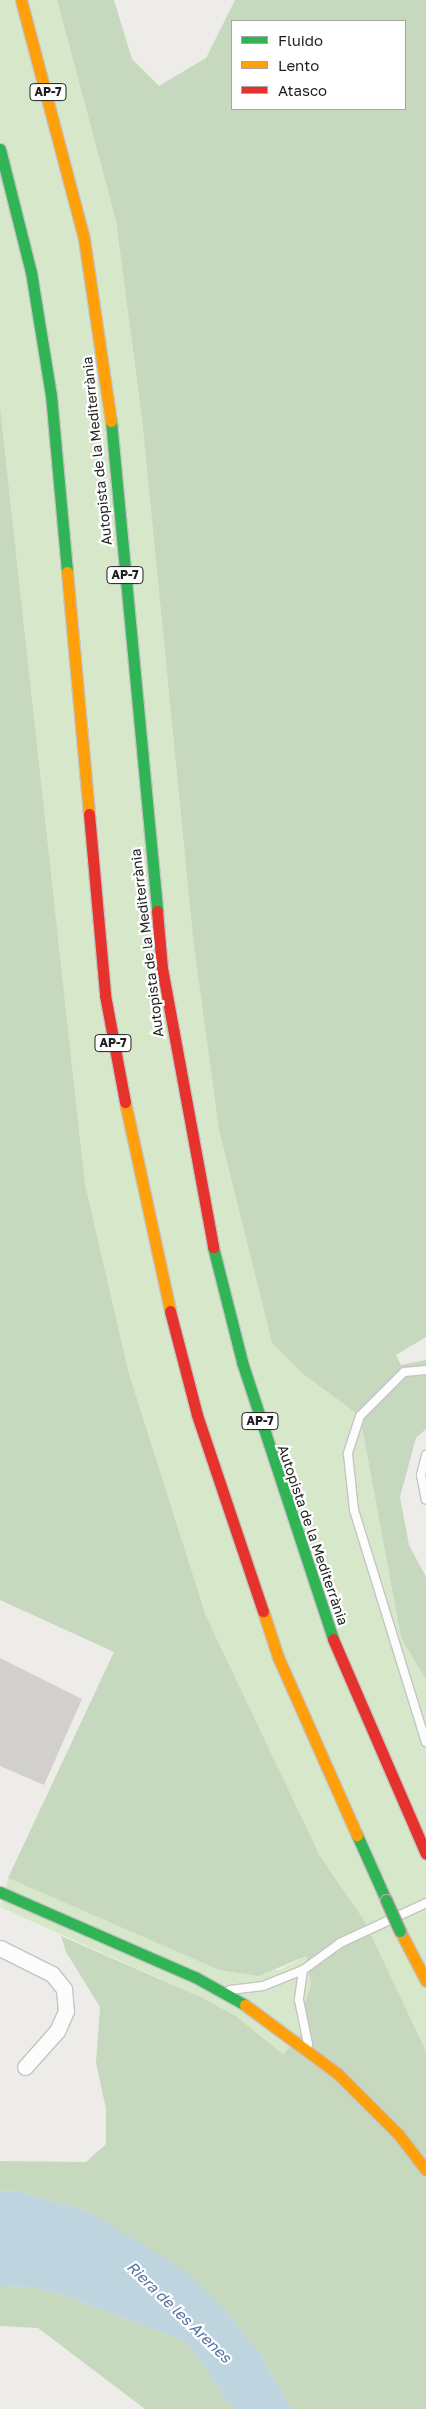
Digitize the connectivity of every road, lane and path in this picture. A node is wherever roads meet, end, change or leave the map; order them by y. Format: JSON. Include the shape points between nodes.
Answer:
{"nodes":[{"id":1,"x":21,"y":0,"type":"edge"},
{"id":2,"x":0,"y":149,"type":"edge"},
{"id":3,"x":426,"y":1370,"type":"edge"},
{"id":4,"x":426,"y":1455,"type":"edge"},
{"id":5,"x":426,"y":1500,"type":"edge"},
{"id":6,"x":426,"y":1742,"type":"edge"},
{"id":7,"x":426,"y":1854,"type":"edge"},
{"id":8,"x":0,"y":1892,"type":"edge"},
{"id":9,"x":426,"y":1903,"type":"edge"},
{"id":10,"x":0,"y":1948,"type":"edge"},
{"id":11,"x":303,"y":1970,"type":"junction"},
{"id":12,"x":426,"y":1981,"type":"edge"},
{"id":13,"x":223,"y":1991,"type":"junction"},
{"id":14,"x":310,"y":2051,"type":"junction"},
{"id":15,"x":25,"y":2067,"type":"dead end"},
{"id":16,"x":426,"y":2170,"type":"edge"}],
"edges":[{"from":1,"to":7,"type":"main road","name":"Autopista de la Mediterrània","number":"AP-7","via":[[84,239],[110,396],[162,968],[208,1221],[242,1362],[293,1524],[333,1640]]},
{"from":2,"to":12,"type":"main road","number":"AP-7","bridge":true,"via":[[31,272],[51,395],[105,995],[150,1234],[197,1415],[278,1657],[400,1931]]},
{"from":3,"to":6,"type":"lane","via":[[404,1372],[360,1416],[348,1454],[354,1510]]},
{"from":4,"to":5,"type":"lane","via":[[421,1475]]},
{"from":8,"to":13,"type":"main road"},
{"from":9,"to":11,"type":"lane","via":[[340,1943]]},
{"from":10,"to":15,"type":"street","via":[[52,1974],[64,1989],[66,2011],[57,2031]]},
{"from":11,"to":13,"type":"lane","via":[[263,1986]]},
{"from":11,"to":14,"type":"lane","via":[[299,2000]]},
{"from":13,"to":14,"type":"main road"},
{"from":14,"to":16,"type":"main road","via":[[374,2109]]}]}
